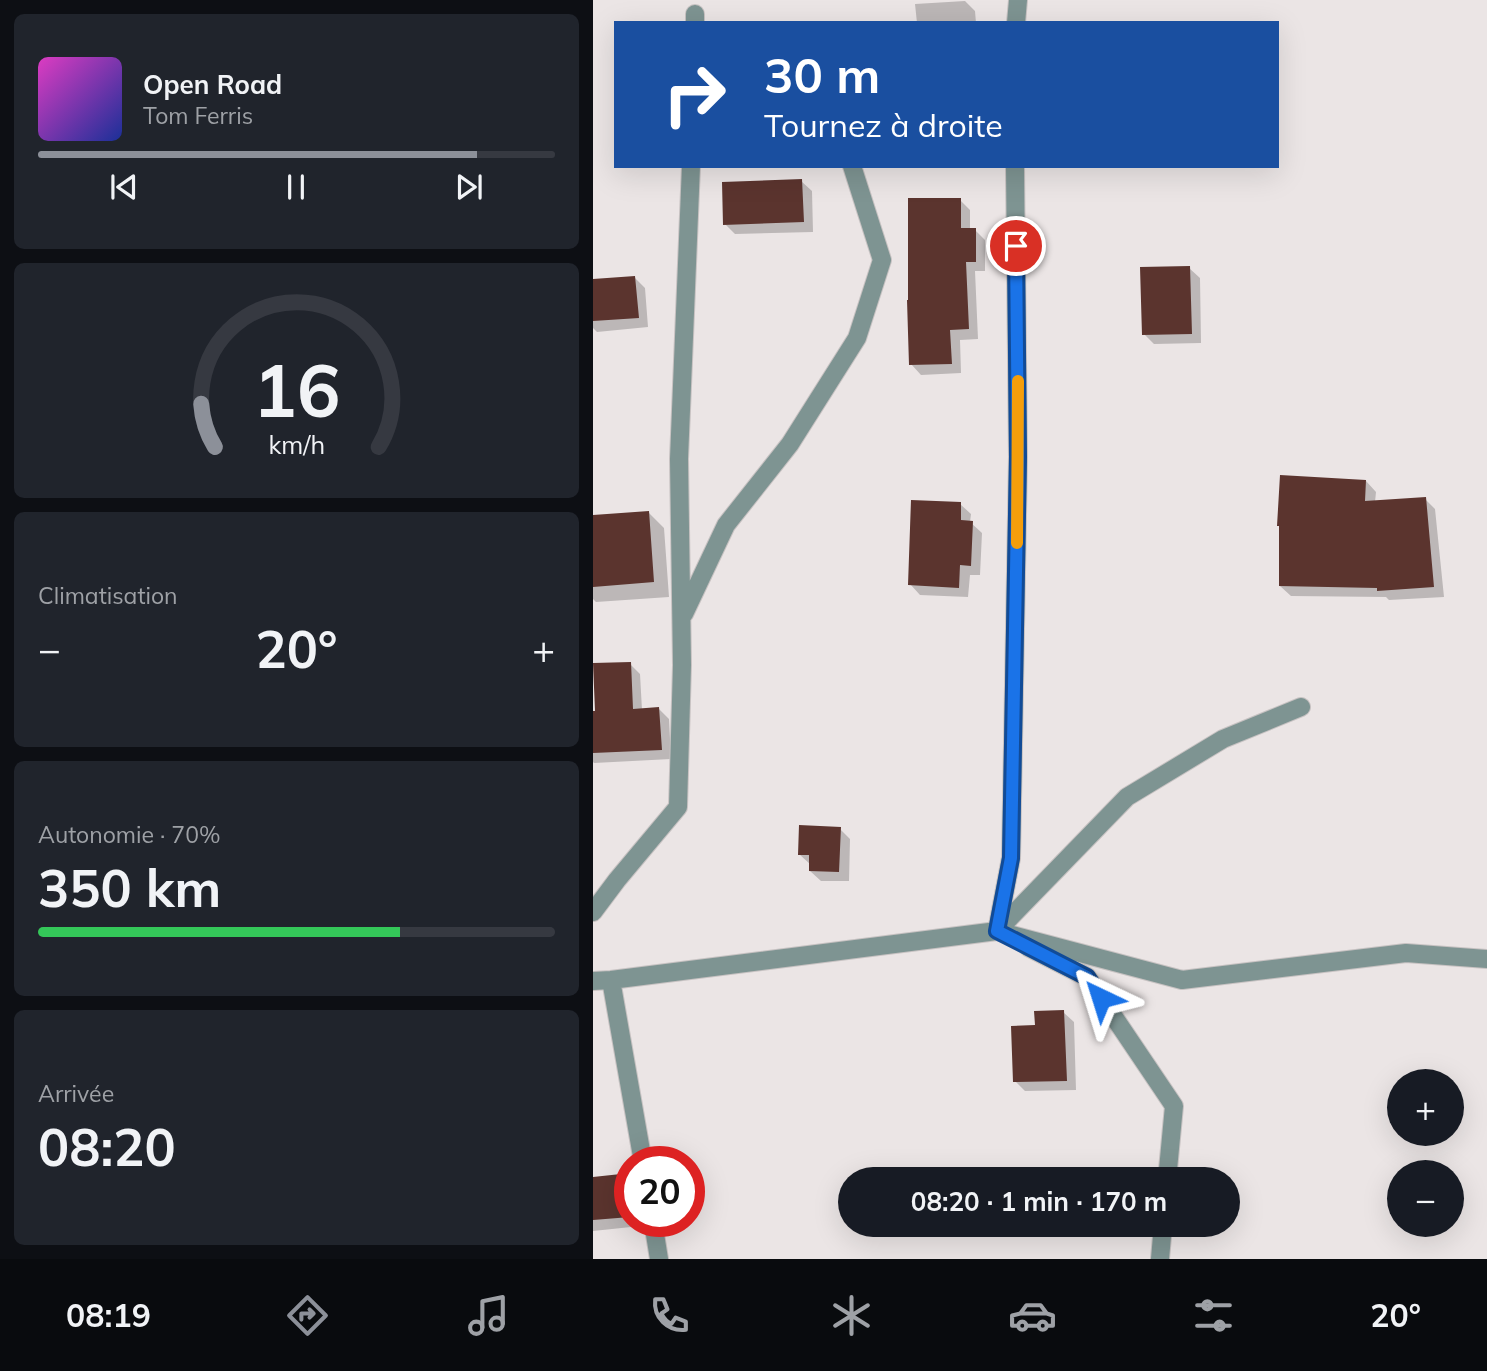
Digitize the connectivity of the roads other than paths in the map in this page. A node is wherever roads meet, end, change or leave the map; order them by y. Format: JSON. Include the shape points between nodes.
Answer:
{"nodes":[{"id":1,"x":1018,"y":0,"type":"edge"},
{"id":2,"x":1016,"y":21,"type":"edge"},
{"id":3,"x":691,"y":168,"type":"edge"},
{"id":4,"x":853,"y":168,"type":"edge"},
{"id":5,"x":1015,"y":168,"type":"edge"},
{"id":6,"x":681,"y":620,"type":"junction"},
{"id":7,"x":1301,"y":707,"type":"dead end"},
{"id":8,"x":593,"y":912,"type":"edge"},
{"id":9,"x":997,"y":931,"type":"junction"},
{"id":10,"x":1487,"y":960,"type":"edge"},
{"id":11,"x":602,"y":980,"type":"edge"},
{"id":12,"x":639,"y":1146,"type":"edge"},
{"id":13,"x":1168,"y":1167,"type":"edge"},
{"id":14,"x":656,"y":1237,"type":"edge"},
{"id":15,"x":1162,"y":1237,"type":"edge"},
{"id":16,"x":660,"y":1257,"type":"edge"},
{"id":17,"x":1160,"y":1259,"type":"edge"}],
"edges":[{"from":1,"to":2,"type":"street"},
{"from":3,"to":6,"type":"street","via":[[679,459]]},
{"from":4,"to":6,"type":"street","via":[[882,260],[857,338],[790,444],[726,525]]},
{"from":5,"to":9,"type":"street","via":[[1018,457],[1011,858]]},
{"from":6,"to":8,"type":"street","via":[[678,807]]},
{"from":7,"to":9,"type":"street","via":[[1223,739],[1127,797]]},
{"from":9,"to":10,"type":"street","via":[[1182,980],[1406,953]]},
{"from":9,"to":11,"type":"street"},
{"from":9,"to":13,"type":"street","via":[[1087,977],[1174,1106]]},
{"from":11,"to":12,"type":"street"},
{"from":14,"to":16,"type":"street"},
{"from":15,"to":17,"type":"street"}]}
